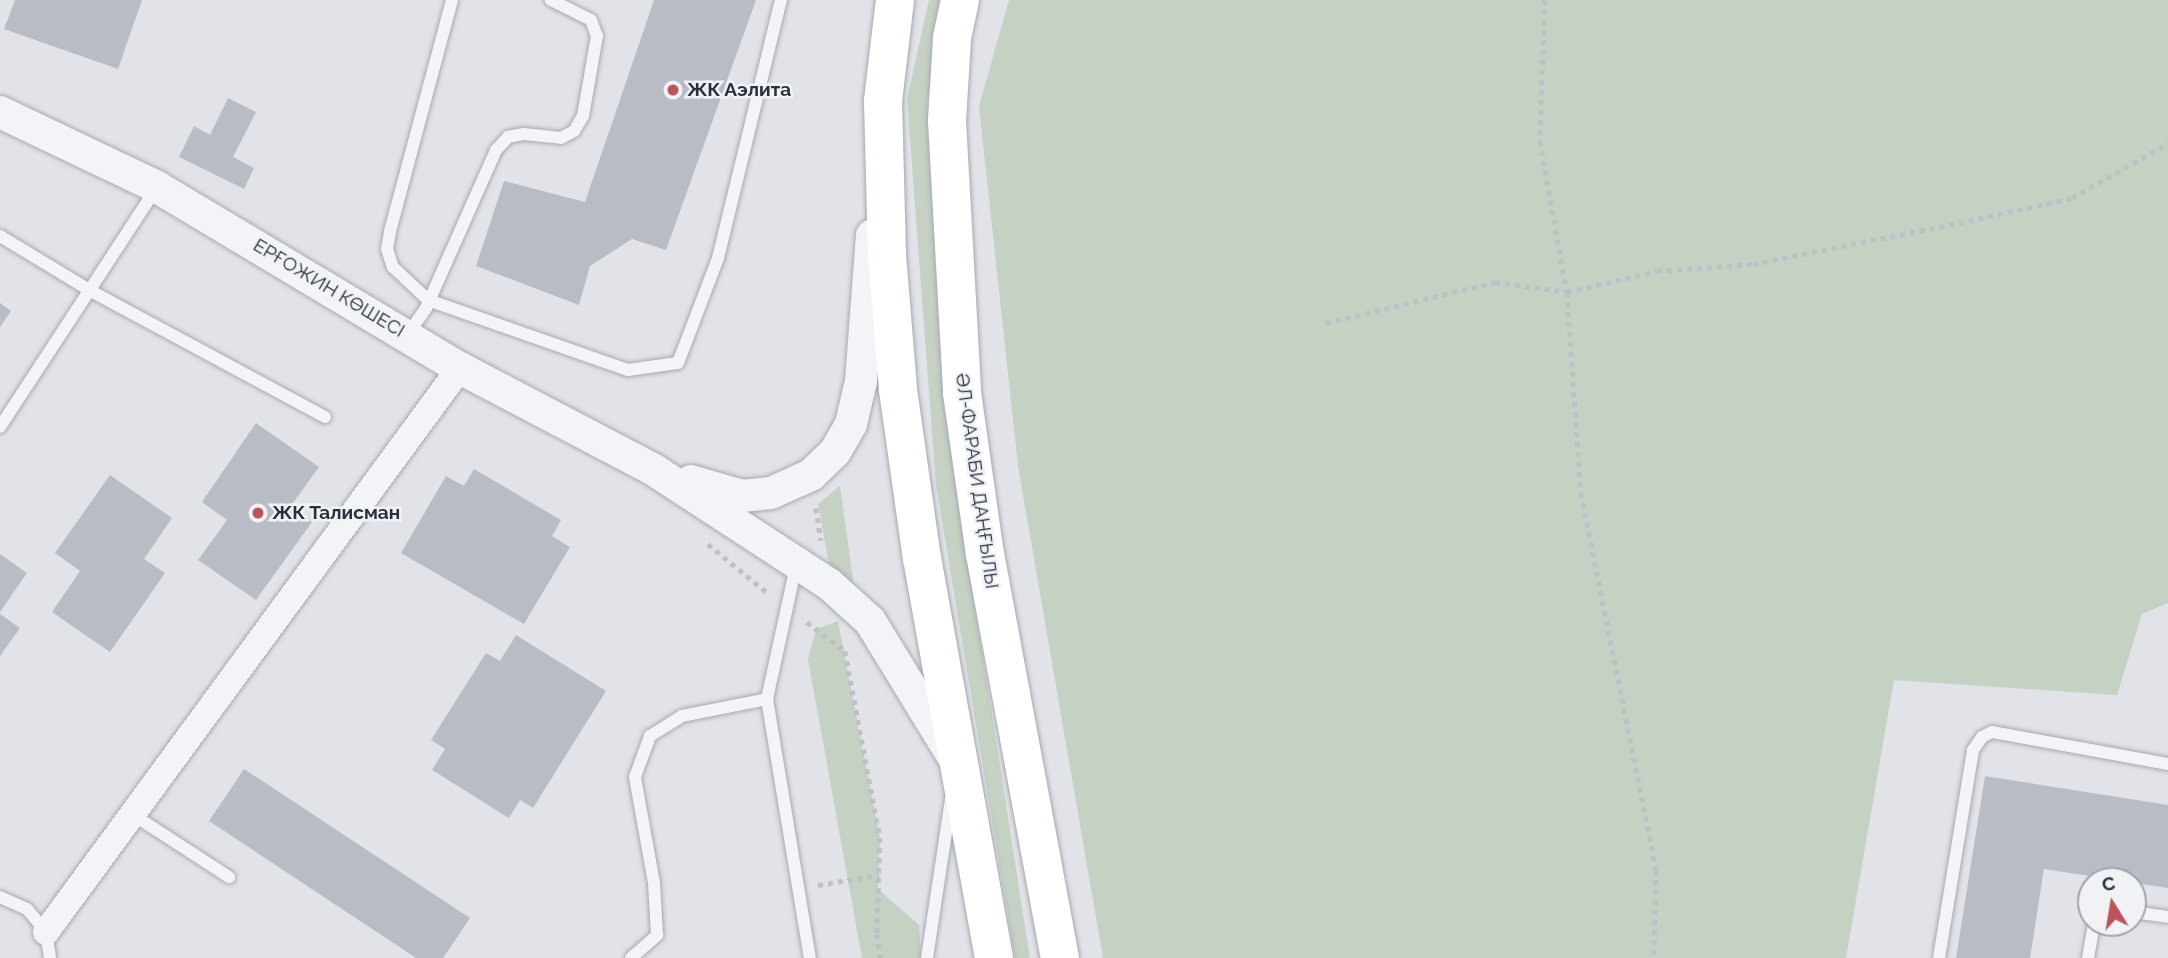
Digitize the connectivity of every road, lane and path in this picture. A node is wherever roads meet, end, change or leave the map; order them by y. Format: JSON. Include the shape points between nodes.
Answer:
{"nodes":[{"id":1,"x":452,"y":0,"type":"edge"},
{"id":2,"x":551,"y":0,"type":"edge"},
{"id":3,"x":781,"y":0,"type":"edge"},
{"id":4,"x":895,"y":0,"type":"edge"},
{"id":5,"x":960,"y":0,"type":"edge"},
{"id":6,"x":1545,"y":0,"type":"edge"},
{"id":7,"x":883,"y":101,"type":"junction"},
{"id":8,"x":0,"y":111,"type":"edge"},
{"id":9,"x":2168,"y":144,"type":"edge"},
{"id":10,"x":157,"y":187,"type":"junction"},
{"id":11,"x":0,"y":236,"type":"edge"},
{"id":12,"x":89,"y":290,"type":"junction"},
{"id":13,"x":1567,"y":292,"type":"junction"},
{"id":14,"x":428,"y":300,"type":"junction"},
{"id":15,"x":1326,"y":323,"type":"dead end"},
{"id":16,"x":407,"y":334,"type":"junction"},
{"id":17,"x":460,"y":368,"type":"junction"},
{"id":18,"x":324,"y":417,"type":"dead end"},
{"id":19,"x":0,"y":426,"type":"edge"},
{"id":20,"x":654,"y":470,"type":"junction"},
{"id":21,"x":816,"y":505,"type":"dead end"},
{"id":22,"x":699,"y":532,"type":"dead end"},
{"id":23,"x":810,"y":559,"type":"junction"},
{"id":24,"x":787,"y":608,"type":"junction"},
{"id":25,"x":767,"y":699,"type":"junction"},
{"id":26,"x":957,"y":762,"type":"junction"},
{"id":27,"x":2168,"y":764,"type":"edge"},
{"id":28,"x":132,"y":814,"type":"junction"},
{"id":29,"x":879,"y":875,"type":"junction"},
{"id":30,"x":229,"y":877,"type":"dead end"},
{"id":31,"x":817,"y":886,"type":"dead end"},
{"id":32,"x":0,"y":897,"type":"edge"},
{"id":33,"x":2147,"y":914,"type":"edge"},
{"id":34,"x":2168,"y":917,"type":"edge"},
{"id":35,"x":46,"y":932,"type":"junction"},
{"id":36,"x":2092,"y":937,"type":"edge"},
{"id":37,"x":50,"y":958,"type":"edge"},
{"id":38,"x":631,"y":958,"type":"edge"},
{"id":39,"x":810,"y":958,"type":"edge"},
{"id":40,"x":881,"y":958,"type":"edge"},
{"id":41,"x":927,"y":958,"type":"edge"},
{"id":42,"x":994,"y":958,"type":"edge"},
{"id":43,"x":1060,"y":958,"type":"edge"},
{"id":44,"x":1654,"y":958,"type":"edge"},
{"id":45,"x":1939,"y":958,"type":"edge"},
{"id":46,"x":2088,"y":958,"type":"edge"}],
"edges":[{"from":1,"to":14,"type":"lane","via":[[387,248],[393,267]]},
{"from":2,"to":14,"type":"lane","via":[[591,20],[597,36],[583,116],[574,131],[561,138],[524,134],[508,137],[496,150]]},
{"from":3,"to":14,"type":"lane","via":[[719,258],[678,363],[628,370]]},
{"from":4,"to":7,"type":"main road"},
{"from":5,"to":43,"type":"main road","name":"ӘЛ-ФАРАБИ ДАҢҒЫЛЫ","via":[[952,39],[947,121],[962,393],[985,554]]},
{"from":6,"to":13,"type":"path","via":[[1540,141]]},
{"from":7,"to":20,"type":"street","name":"ЕРҒОЖИН КӨШЕСІ","via":[[861,382],[851,424],[835,452],[811,475],[771,493],[742,496]]},
{"from":7,"to":26,"type":"main road","via":[[887,256],[898,390]]},
{"from":8,"to":10,"type":"street","name":"ЕРҒОЖИН КӨШЕСІ"},
{"from":9,"to":13,"type":"path","via":[[2072,198],[1753,264],[1657,271]]},
{"from":10,"to":12,"type":"lane"},
{"from":10,"to":16,"type":"street","name":"ЕРҒОЖИН КӨШЕСІ"},
{"from":11,"to":12,"type":"lane"},
{"from":12,"to":18,"type":"lane"},
{"from":12,"to":19,"type":"lane"},
{"from":13,"to":15,"type":"path","via":[[1495,282]]},
{"from":13,"to":44,"type":"path","via":[[1581,494],[1656,870]]},
{"from":14,"to":16,"type":"lane"},
{"from":16,"to":17,"type":"street","name":"ЕРҒОЖИН КӨШЕСІ"},
{"from":17,"to":20,"type":"street","name":"ЕРҒОЖИН КӨШЕСІ"},
{"from":17,"to":28,"type":"street"},
{"from":20,"to":23,"type":"street","name":"ЕРҒОЖИН КӨШЕСІ"},
{"from":21,"to":23,"type":"path"},
{"from":22,"to":24,"type":"path","via":[[714,553]]},
{"from":23,"to":24,"type":"lane"},
{"from":23,"to":26,"type":"street","name":"ЕРҒОЖИН КӨШЕСІ","via":[[870,621]]},
{"from":24,"to":25,"type":"lane"},
{"from":24,"to":29,"type":"path","via":[[845,651],[880,838]]},
{"from":25,"to":38,"type":"lane","via":[[682,716],[650,736],[635,777],[654,883],[657,935]]},
{"from":25,"to":39,"type":"lane"},
{"from":26,"to":41,"type":"lane"},
{"from":26,"to":42,"type":"main road"},
{"from":27,"to":45,"type":"lane","via":[[1992,732],[1982,737],[1973,750]]},
{"from":28,"to":30,"type":"lane"},
{"from":28,"to":35,"type":"street"},
{"from":29,"to":31,"type":"path"},
{"from":29,"to":40,"type":"path"},
{"from":32,"to":35,"type":"lane","via":[[27,909]]},
{"from":33,"to":34,"type":"lane"},
{"from":35,"to":37,"type":"lane"},
{"from":36,"to":46,"type":"lane"}]}
